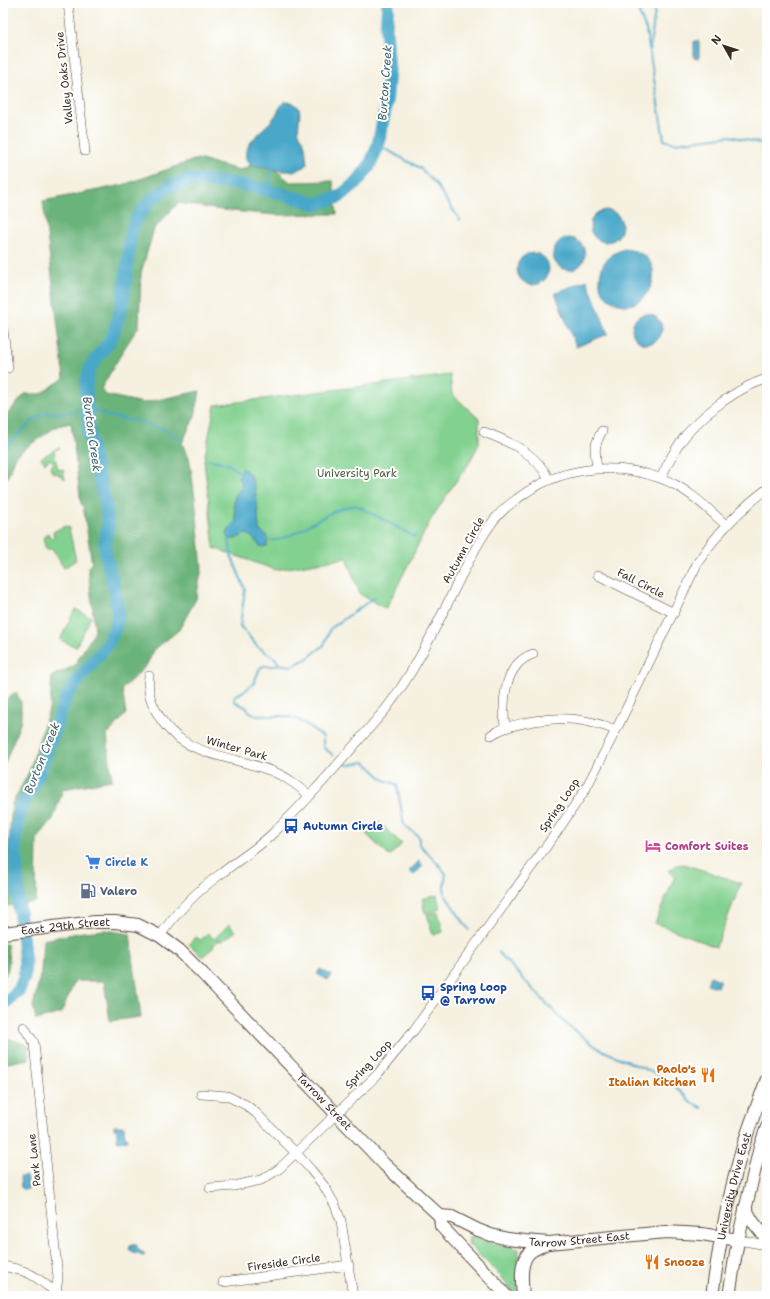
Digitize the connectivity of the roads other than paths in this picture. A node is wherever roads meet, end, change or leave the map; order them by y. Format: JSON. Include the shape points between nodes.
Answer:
{"nodes":[{"id":1,"x":68,"y":3,"type":"edge"},
{"id":2,"x":85,"y":151,"type":"dead end"},
{"id":3,"x":3,"y":330,"type":"edge"},
{"id":4,"x":8,"y":368,"type":"dead end"},
{"id":5,"x":767,"y":379,"type":"edge"},
{"id":6,"x":602,"y":431,"type":"dead end"},
{"id":7,"x":484,"y":432,"type":"dead end"},
{"id":8,"x":596,"y":468,"type":"junction"},
{"id":9,"x":661,"y":478,"type":"junction"},
{"id":10,"x":550,"y":480,"type":"junction"},
{"id":11,"x":767,"y":489,"type":"edge"},
{"id":12,"x":726,"y":525,"type":"junction"},
{"id":13,"x":598,"y":575,"type":"dead end"},
{"id":14,"x":674,"y":613,"type":"junction"},
{"id":15,"x":532,"y":654,"type":"dead end"},
{"id":16,"x":149,"y":676,"type":"dead end"},
{"id":17,"x":506,"y":727,"type":"junction"},
{"id":18,"x":616,"y":730,"type":"junction"},
{"id":19,"x":491,"y":735,"type":"dead end"},
{"id":20,"x":309,"y":795,"type":"junction"},
{"id":21,"x":129,"y":923,"type":"joint"},
{"id":22,"x":5,"y":933,"type":"edge"},
{"id":23,"x":160,"y":936,"type":"junction"},
{"id":24,"x":24,"y":1027,"type":"dead end"},
{"id":25,"x":767,"y":1079,"type":"edge"},
{"id":26,"x":201,"y":1094,"type":"dead end"},
{"id":27,"x":336,"y":1114,"type":"junction"},
{"id":28,"x":767,"y":1127,"type":"edge"},
{"id":29,"x":296,"y":1153,"type":"junction"},
{"id":30,"x":210,"y":1188,"type":"dead end"},
{"id":31,"x":746,"y":1208,"type":"junction"},
{"id":32,"x":440,"y":1216,"type":"junction"},
{"id":33,"x":478,"y":1230,"type":"junction"},
{"id":34,"x":721,"y":1238,"type":"junction"},
{"id":35,"x":767,"y":1239,"type":"edge"},
{"id":36,"x":738,"y":1240,"type":"junction"},
{"id":37,"x":454,"y":1241,"type":"junction"},
{"id":38,"x":548,"y":1243,"type":"junction"},
{"id":39,"x":767,"y":1246,"type":"edge"},
{"id":40,"x":348,"y":1265,"type":"junction"},
{"id":41,"x":3,"y":1266,"type":"edge"},
{"id":42,"x":223,"y":1282,"type":"dead end"},
{"id":43,"x":56,"y":1294,"type":"edge"},
{"id":44,"x":353,"y":1296,"type":"edge"},
{"id":45,"x":506,"y":1296,"type":"edge"},
{"id":46,"x":523,"y":1296,"type":"edge"},
{"id":47,"x":712,"y":1296,"type":"edge"},
{"id":48,"x":729,"y":1296,"type":"edge"}],
"edges":[{"from":1,"to":2,"type":"street","name":"Valley Oaks Drive"},
{"from":3,"to":4,"type":"street"},
{"from":5,"to":9,"type":"street","via":[[734,393],[694,426],[678,445]]},
{"from":6,"to":8,"type":"street","via":[[594,449]]},
{"from":7,"to":10,"type":"street","via":[[534,457]]},
{"from":8,"to":9,"type":"street","name":"Autumn Circle","via":[[626,470]]},
{"from":8,"to":10,"type":"street","name":"Autumn Circle","via":[[572,472]]},
{"from":9,"to":12,"type":"street","name":"Autumn Circle","via":[[691,495]]},
{"from":10,"to":20,"type":"street","name":"Autumn Circle","via":[[520,496],[491,523],[421,656],[397,695]]},
{"from":11,"to":12,"type":"street","name":"Spring Loop","via":[[748,503]]},
{"from":12,"to":14,"type":"street","name":"Spring Loop","via":[[698,562]]},
{"from":13,"to":14,"type":"street","name":"Fall Circle"},
{"from":14,"to":18,"type":"street","name":"Spring Loop"},
{"from":15,"to":17,"type":"street","via":[[516,664],[507,684],[504,703]]},
{"from":16,"to":20,"type":"street","name":"Winter Park","via":[[147,686],[160,719],[184,741],[196,749],[273,771]]},
{"from":17,"to":18,"type":"street","via":[[539,720],[567,718],[591,721]]},
{"from":17,"to":19,"type":"street"},
{"from":18,"to":27,"type":"street","name":"Spring Loop","via":[[585,790],[562,825],[414,1030],[376,1076]]},
{"from":20,"to":23,"type":"street","name":"Autumn Circle","via":[[270,836],[197,893]]},
{"from":21,"to":22,"type":"main road","name":"East 29th Street","via":[[94,922]]},
{"from":21,"to":23,"type":"main road","name":"Tarrow Street"},
{"from":23,"to":27,"type":"main road","name":"Tarrow Street","via":[[204,974]]},
{"from":24,"to":43,"type":"street","name":"Park Lane","via":[[34,1043],[58,1278]]},
{"from":25,"to":34,"type":"main road","name":"University Drive East","via":[[744,1143]]},
{"from":26,"to":29,"type":"street","via":[[227,1096],[246,1104]]},
{"from":27,"to":29,"type":"street","name":"Spring Loop"},
{"from":27,"to":32,"type":"main road","name":"Tarrow Street"},
{"from":28,"to":31,"type":"main road","name":"University Drive East"},
{"from":29,"to":30,"type":"street","name":"Spring Loop","via":[[261,1180]]},
{"from":29,"to":40,"type":"street","via":[[324,1186],[335,1204],[341,1221]]},
{"from":31,"to":35,"type":"main road","via":[[753,1222]]},
{"from":31,"to":36,"type":"main road","name":"University Drive East"},
{"from":32,"to":33,"type":"main road","name":"Tarrow Street East","via":[[452,1217]]},
{"from":32,"to":37,"type":"main road","name":"Tarrow Street","via":[[441,1226]]},
{"from":33,"to":37,"type":"main road","via":[[464,1230]]},
{"from":33,"to":38,"type":"main road","name":"Tarrow Street East","via":[[508,1239]]},
{"from":34,"to":36,"type":"main road","name":"Tarrow Street East"},
{"from":34,"to":38,"type":"main road","name":"Tarrow Street East","via":[[685,1232],[666,1232]]},
{"from":34,"to":47,"type":"main road","name":"University Drive East"},
{"from":36,"to":39,"type":"street"},
{"from":36,"to":48,"type":"main road","name":"University Drive East"},
{"from":37,"to":45,"type":"main road","name":"Tarrow Street","via":[[488,1274]]},
{"from":38,"to":46,"type":"main road","via":[[531,1251],[524,1259]]},
{"from":40,"to":42,"type":"street","name":"Fireside Circle"},
{"from":40,"to":44,"type":"street"},
{"from":41,"to":43,"type":"street","via":[[27,1272]]}]}
